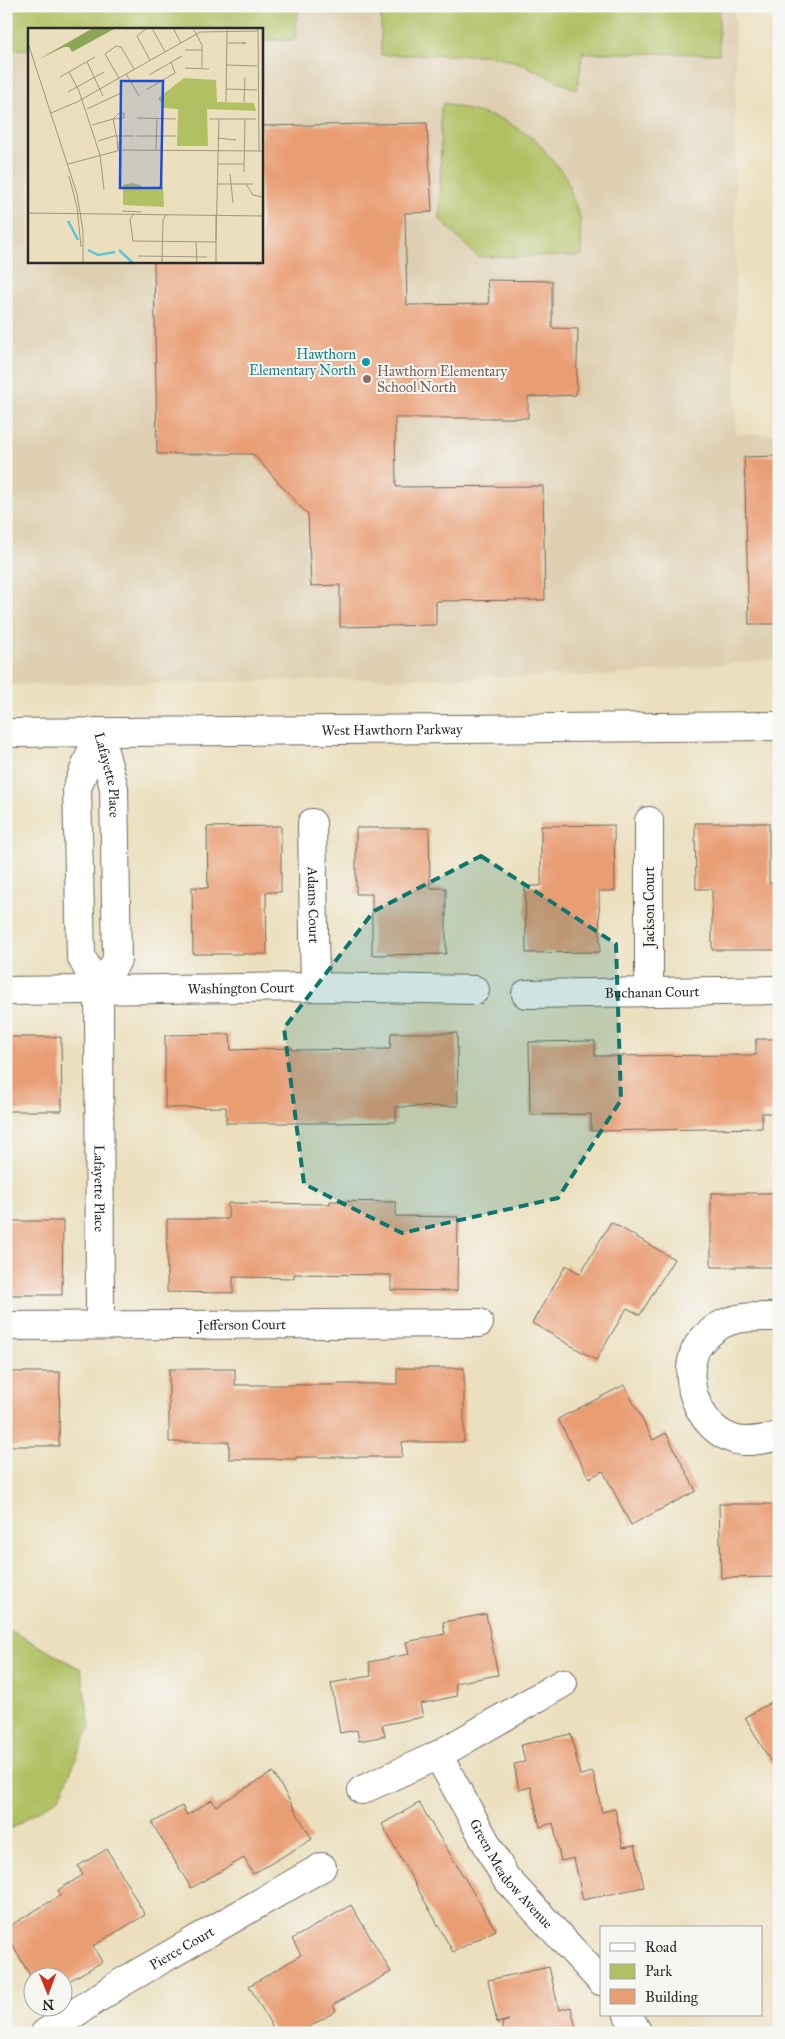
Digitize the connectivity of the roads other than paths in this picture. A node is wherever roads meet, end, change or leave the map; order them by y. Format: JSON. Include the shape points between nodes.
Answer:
{"nodes":[{"id":1,"x":779,"y":726,"type":"edge"},
{"id":2,"x":99,"y":732,"type":"junction"},
{"id":3,"x":6,"y":733,"type":"edge"},
{"id":4,"x":649,"y":821,"type":"dead end"},
{"id":5,"x":312,"y":823,"type":"dead end"},
{"id":6,"x":315,"y":987,"type":"junction"},
{"id":7,"x":475,"y":990,"type":"dead end"},
{"id":8,"x":779,"y":990,"type":"edge"},
{"id":9,"x":99,"y":991,"type":"junction"},
{"id":10,"x":6,"y":992,"type":"edge"},
{"id":11,"x":649,"y":992,"type":"junction"},
{"id":12,"x":526,"y":994,"type":"dead end"},
{"id":13,"x":779,"y":1316,"type":"edge"},
{"id":14,"x":479,"y":1323,"type":"dead end"},
{"id":15,"x":100,"y":1325,"type":"junction"},
{"id":16,"x":6,"y":1326,"type":"edge"},
{"id":17,"x":779,"y":1436,"type":"edge"},
{"id":18,"x":564,"y":1683,"type":"dead end"},
{"id":19,"x":438,"y":1755,"type":"junction"},
{"id":20,"x":362,"y":1790,"type":"dead end"},
{"id":21,"x":322,"y":1867,"type":"dead end"},
{"id":22,"x":600,"y":1979,"type":"edge"},
{"id":23,"x":629,"y":2016,"type":"edge"},
{"id":24,"x":44,"y":2033,"type":"edge"},
{"id":25,"x":638,"y":2033,"type":"edge"}],
"edges":[{"from":1,"to":2,"type":"street","name":"West Hawthorn Parkway"},
{"from":2,"to":3,"type":"street","name":"West Hawthorn Parkway"},
{"from":2,"to":9,"type":"street","name":"Lafayette Place","via":[[114,788],[117,960]]},
{"from":2,"to":9,"type":"street","name":"Lafayette Place","via":[[77,788],[81,956]]},
{"from":4,"to":11,"type":"street","name":"Jackson Court"},
{"from":5,"to":6,"type":"street","name":"Adams Court"},
{"from":6,"to":7,"type":"street","name":"Washington Court"},
{"from":6,"to":9,"type":"street","name":"Washington Court"},
{"from":8,"to":11,"type":"street","name":"Buchanan Court"},
{"from":9,"to":10,"type":"street","name":"Washington Court"},
{"from":9,"to":15,"type":"street","name":"Lafayette Place"},
{"from":11,"to":12,"type":"street","name":"Buchanan Court"},
{"from":13,"to":17,"type":"street","via":[[743,1317],[720,1326],[706,1336],[694,1353],[691,1376],[701,1413],[717,1430],[734,1439],[758,1440]]},
{"from":14,"to":15,"type":"street","name":"Jefferson Court"},
{"from":15,"to":16,"type":"street","name":"Jefferson Court"},
{"from":18,"to":19,"type":"street"},
{"from":19,"to":20,"type":"street"},
{"from":19,"to":22,"type":"street","name":"Green Meadow Avenue","via":[[505,1877]]},
{"from":21,"to":24,"type":"street","name":"Pierce Court","via":[[121,1983]]},
{"from":23,"to":25,"type":"street"}]}
